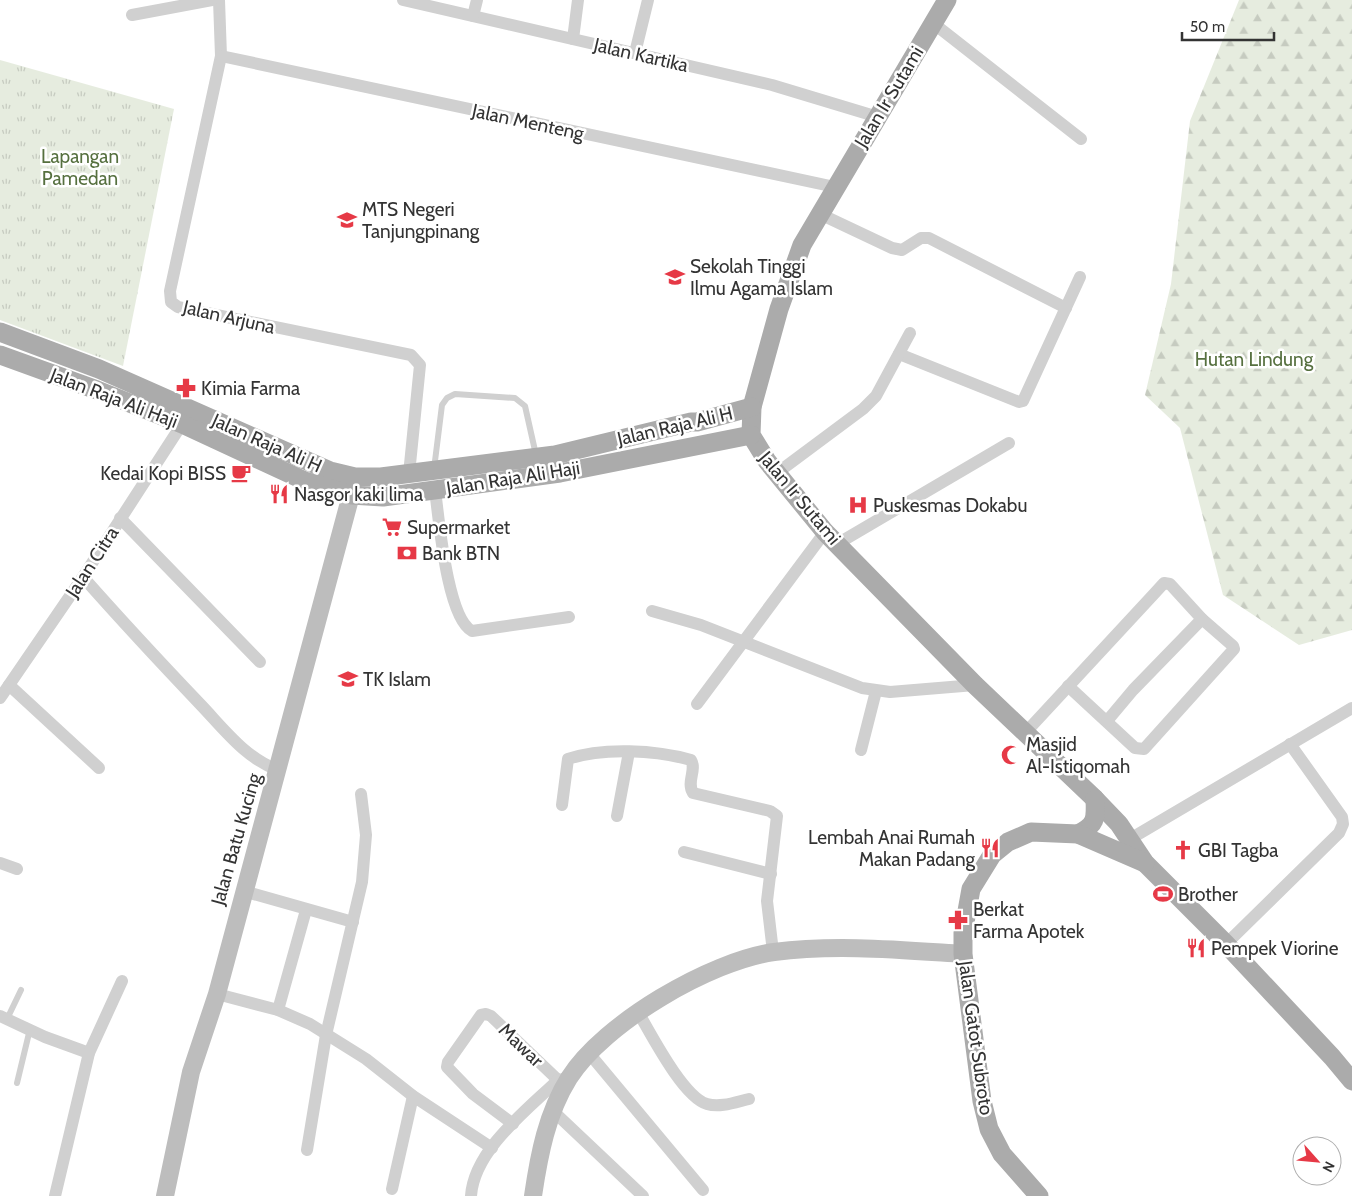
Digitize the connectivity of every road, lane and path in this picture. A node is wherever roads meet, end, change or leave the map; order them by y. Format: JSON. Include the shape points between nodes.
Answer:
{"nodes":[{"id":1,"x":212,"y":0,"type":"edge"},
{"id":2,"x":219,"y":0,"type":"edge"},
{"id":3,"x":403,"y":0,"type":"edge"},
{"id":4,"x":477,"y":0,"type":"edge"},
{"id":5,"x":578,"y":0,"type":"edge"},
{"id":6,"x":648,"y":0,"type":"edge"},
{"id":7,"x":944,"y":1,"type":"edge"},
{"id":8,"x":132,"y":15,"type":"dead end"},
{"id":9,"x":473,"y":16,"type":"junction"},
{"id":10,"x":933,"y":23,"type":"junction"},
{"id":11,"x":573,"y":39,"type":"junction"},
{"id":12,"x":635,"y":53,"type":"junction"},
{"id":13,"x":221,"y":56,"type":"junction"},
{"id":14,"x":878,"y":117,"type":"junction"},
{"id":15,"x":1081,"y":138,"type":"dead end"},
{"id":16,"x":835,"y":187,"type":"junction"},
{"id":17,"x":820,"y":214,"type":"junction"},
{"id":18,"x":1080,"y":277,"type":"dead end"},
{"id":19,"x":1066,"y":308,"type":"junction"},
{"id":20,"x":0,"y":332,"type":"edge"},
{"id":21,"x":910,"y":333,"type":"dead end"},
{"id":22,"x":899,"y":354,"type":"junction"},
{"id":23,"x":0,"y":355,"type":"edge"},
{"id":24,"x":752,"y":407,"type":"junction"},
{"id":25,"x":182,"y":424,"type":"junction"},
{"id":26,"x":751,"y":435,"type":"junction"},
{"id":27,"x":1009,"y":443,"type":"dead end"},
{"id":28,"x":537,"y":457,"type":"junction"},
{"id":29,"x":434,"y":470,"type":"junction"},
{"id":30,"x":777,"y":473,"type":"junction"},
{"id":31,"x":409,"y":474,"type":"junction"},
{"id":32,"x":329,"y":480,"type":"junction"},
{"id":33,"x":435,"y":490,"type":"junction"},
{"id":34,"x":351,"y":494,"type":"junction"},
{"id":35,"x":120,"y":518,"type":"junction"},
{"id":36,"x":831,"y":538,"type":"junction"},
{"id":37,"x":83,"y":577,"type":"junction"},
{"id":38,"x":652,"y":611,"type":"dead end"},
{"id":39,"x":569,"y":617,"type":"dead end"},
{"id":40,"x":1202,"y":619,"type":"junction"},
{"id":41,"x":744,"y":642,"type":"junction"},
{"id":42,"x":260,"y":662,"type":"dead end"},
{"id":43,"x":8,"y":685,"type":"junction"},
{"id":44,"x":976,"y":685,"type":"junction"},
{"id":45,"x":1068,"y":686,"type":"junction"},
{"id":46,"x":876,"y":691,"type":"junction"},
{"id":47,"x":0,"y":698,"type":"edge"},
{"id":48,"x":697,"y":704,"type":"dead end"},
{"id":49,"x":1352,"y":708,"type":"edge"},
{"id":50,"x":1107,"y":721,"type":"junction"},
{"id":51,"x":1026,"y":732,"type":"junction"},
{"id":52,"x":1290,"y":744,"type":"junction"},
{"id":53,"x":861,"y":750,"type":"dead end"},
{"id":54,"x":629,"y":752,"type":"junction"},
{"id":55,"x":99,"y":768,"type":"dead end"},
{"id":56,"x":278,"y":770,"type":"junction"},
{"id":57,"x":361,"y":794,"type":"dead end"},
{"id":58,"x":1095,"y":799,"type":"junction"},
{"id":59,"x":562,"y":805,"type":"dead end"},
{"id":60,"x":617,"y":816,"type":"dead end"},
{"id":61,"x":1078,"y":834,"type":"junction"},
{"id":62,"x":1130,"y":839,"type":"junction"},
{"id":63,"x":684,"y":852,"type":"dead end"},
{"id":64,"x":0,"y":863,"type":"edge"},
{"id":65,"x":1145,"y":863,"type":"junction"},
{"id":66,"x":17,"y":869,"type":"dead end"},
{"id":67,"x":771,"y":874,"type":"junction"},
{"id":68,"x":243,"y":891,"type":"junction"},
{"id":69,"x":306,"y":910,"type":"junction"},
{"id":70,"x":353,"y":922,"type":"junction"},
{"id":71,"x":1226,"y":944,"type":"junction"},
{"id":72,"x":773,"y":952,"type":"junction"},
{"id":73,"x":963,"y":954,"type":"junction"},
{"id":74,"x":122,"y":981,"type":"dead end"},
{"id":75,"x":21,"y":990,"type":"dead end"},
{"id":76,"x":217,"y":994,"type":"junction"},
{"id":77,"x":278,"y":1010,"type":"junction"},
{"id":78,"x":638,"y":1012,"type":"junction"},
{"id":79,"x":4,"y":1017,"type":"edge"},
{"id":80,"x":30,"y":1029,"type":"junction"},
{"id":81,"x":326,"y":1035,"type":"junction"},
{"id":82,"x":588,"y":1052,"type":"junction"},
{"id":83,"x":89,"y":1053,"type":"junction"},
{"id":84,"x":564,"y":1079,"type":"junction"},
{"id":85,"x":1352,"y":1082,"type":"edge"},
{"id":86,"x":17,"y":1083,"type":"dead end"},
{"id":87,"x":413,"y":1096,"type":"junction"},
{"id":88,"x":749,"y":1099,"type":"dead end"},
{"id":89,"x":552,"y":1110,"type":"junction"},
{"id":90,"x":513,"y":1124,"type":"junction"},
{"id":91,"x":492,"y":1148,"type":"junction"},
{"id":92,"x":308,"y":1150,"type":"dead end"},
{"id":93,"x":392,"y":1189,"type":"dead end"},
{"id":94,"x":703,"y":1190,"type":"dead end"},
{"id":95,"x":55,"y":1196,"type":"edge"},
{"id":96,"x":165,"y":1196,"type":"edge"},
{"id":97,"x":471,"y":1196,"type":"edge"},
{"id":98,"x":533,"y":1196,"type":"edge"},
{"id":99,"x":643,"y":1196,"type":"edge"},
{"id":100,"x":1039,"y":1196,"type":"edge"}],
"edges":[{"from":1,"to":8,"type":"street"},
{"from":2,"to":13,"type":"street","name":"Jalan Arjuna"},
{"from":3,"to":9,"type":"street","name":"Jalan Kartika"},
{"from":4,"to":9,"type":"street"},
{"from":5,"to":11,"type":"street"},
{"from":6,"to":12,"type":"street"},
{"from":7,"to":10,"type":"main road","name":"Jalan Ir Sutami"},
{"from":9,"to":11,"type":"street","name":"Jalan Kartika"},
{"from":10,"to":14,"type":"main road","name":"Jalan Ir Sutami"},
{"from":10,"to":15,"type":"street"},
{"from":11,"to":12,"type":"street","name":"Jalan Kartika"},
{"from":12,"to":14,"type":"street","name":"Jalan Kartika","via":[[772,85]]},
{"from":13,"to":16,"type":"street","name":"Jalan Menteng"},
{"from":13,"to":31,"type":"street","name":"Jalan Arjuna","via":[[170,291],[172,302],[178,307],[411,355],[420,365]]},
{"from":14,"to":16,"type":"main road","name":"Jalan Ir Sutami"},
{"from":16,"to":17,"type":"main road","name":"Jalan Ir Sutami"},
{"from":17,"to":19,"type":"street","via":[[897,249],[902,250],[921,238],[929,238]]},
{"from":17,"to":24,"type":"main road","name":"Jalan Ir Sutami","via":[[802,246],[779,309]]},
{"from":18,"to":19,"type":"street"},
{"from":19,"to":22,"type":"street","via":[[1025,397],[1018,402]]},
{"from":20,"to":32,"type":"main road","name":"Jalan Raja Ali H","via":[[99,369]]},
{"from":21,"to":22,"type":"street"},
{"from":22,"to":30,"type":"street","via":[[876,396],[863,409]]},
{"from":23,"to":25,"type":"main road","name":"Jalan Raja Ali Haji"},
{"from":24,"to":26,"type":"main road","name":"Jalan Ir Sutami"},
{"from":24,"to":28,"type":"main road","name":"Jalan Raja Ali H"},
{"from":25,"to":32,"type":"main road","name":"Jalan Raja Ali Haji"},
{"from":25,"to":35,"type":"street","name":"Jalan Citra"},
{"from":26,"to":30,"type":"main road","name":"Jalan Ir Sutami"},
{"from":26,"to":33,"type":"main road","name":"Jalan Raja Ali Haji","via":[[560,473]]},
{"from":27,"to":36,"type":"street"},
{"from":28,"to":29,"type":"main road","name":"Jalan Raja Ali H"},
{"from":28,"to":29,"type":"lane","via":[[521,401],[455,394],[442,405]]},
{"from":29,"to":31,"type":"main road","name":"Jalan Raja Ali H"},
{"from":30,"to":36,"type":"main road","name":"Jalan Ir Sutami"},
{"from":31,"to":32,"type":"main road","name":"Jalan Raja Ali H"},
{"from":32,"to":34,"type":"main road","name":"Jalan Raja Ali Haji"},
{"from":33,"to":34,"type":"main road","name":"Jalan Raja Ali Haji","via":[[382,497]]},
{"from":33,"to":39,"type":"street","via":[[452,600],[464,627],[472,631]]},
{"from":34,"to":56,"type":"street","name":"Jalan Batu Kucing"},
{"from":35,"to":37,"type":"street","name":"Jalan Citra"},
{"from":35,"to":42,"type":"street"},
{"from":36,"to":41,"type":"street"},
{"from":36,"to":44,"type":"main road","name":"Jalan Ir Sutami"},
{"from":37,"to":43,"type":"street","name":"Jalan Citra"},
{"from":37,"to":56,"type":"street","via":[[144,646],[245,750],[266,766]]},
{"from":38,"to":41,"type":"street"},
{"from":40,"to":45,"type":"street","via":[[1170,584],[1164,583]]},
{"from":40,"to":50,"type":"street","via":[[1132,690]]},
{"from":40,"to":50,"type":"street","via":[[1234,649],[1144,749],[1135,748]]},
{"from":41,"to":46,"type":"street"},
{"from":41,"to":48,"type":"street"},
{"from":43,"to":47,"type":"street","name":"Jalan Citra"},
{"from":43,"to":55,"type":"street"},
{"from":44,"to":46,"type":"street"},
{"from":44,"to":51,"type":"main road","name":"Jalan Ir Sutami"},
{"from":45,"to":50,"type":"street"},
{"from":45,"to":51,"type":"street"},
{"from":46,"to":53,"type":"street"},
{"from":49,"to":52,"type":"street"},
{"from":51,"to":58,"type":"main road","name":"Jalan Ir Sutami"},
{"from":52,"to":62,"type":"street"},
{"from":52,"to":71,"type":"street","via":[[1342,817],[1343,824],[1339,833]]},
{"from":54,"to":59,"type":"street","via":[[582,754],[568,759]]},
{"from":54,"to":60,"type":"street"},
{"from":54,"to":67,"type":"street","via":[[691,760],[690,788],[693,793],[770,811],[777,816]]},
{"from":56,"to":68,"type":"street","name":"Jalan Batu Kucing"},
{"from":57,"to":70,"type":"street","via":[[366,835],[362,882]]},
{"from":58,"to":61,"type":"main road","via":[[1093,823]]},
{"from":58,"to":62,"type":"main road","name":"Jalan Ir Sutami"},
{"from":61,"to":65,"type":"main road","name":"Jalan Gatot Subroto"},
{"from":61,"to":73,"type":"main road","name":"Jalan Gatot Subroto","via":[[1031,832],[1008,842],[992,855],[972,889],[963,933]]},
{"from":62,"to":65,"type":"main road","name":"Jalan Ir Sutami"},
{"from":63,"to":67,"type":"street"},
{"from":64,"to":66,"type":"street"},
{"from":65,"to":71,"type":"main road"},
{"from":67,"to":72,"type":"street","via":[[767,901]]},
{"from":68,"to":69,"type":"street"},
{"from":68,"to":76,"type":"street","name":"Jalan Batu Kucing"},
{"from":69,"to":70,"type":"street"},
{"from":69,"to":77,"type":"street"},
{"from":70,"to":81,"type":"street"},
{"from":71,"to":85,"type":"main road"},
{"from":72,"to":73,"type":"street","via":[[817,949]]},
{"from":72,"to":78,"type":"street","via":[[718,968]]},
{"from":73,"to":100,"type":"main road","name":"Jalan Gatot Subroto","via":[[982,1101],[989,1129],[1002,1154]]},
{"from":74,"to":83,"type":"street"},
{"from":75,"to":79,"type":"lane"},
{"from":76,"to":77,"type":"street"},
{"from":76,"to":96,"type":"street","name":"Jalan Batu Kucing","via":[[191,1072]]},
{"from":77,"to":81,"type":"street"},
{"from":78,"to":82,"type":"street"},
{"from":78,"to":88,"type":"street","via":[[676,1074],[698,1101],[718,1106]]},
{"from":79,"to":80,"type":"street"},
{"from":80,"to":83,"type":"street"},
{"from":80,"to":86,"type":"lane"},
{"from":81,"to":87,"type":"street","via":[[366,1059]]},
{"from":81,"to":92,"type":"street"},
{"from":82,"to":84,"type":"street"},
{"from":82,"to":94,"type":"street"},
{"from":83,"to":95,"type":"street"},
{"from":84,"to":89,"type":"street"},
{"from":84,"to":90,"type":"street"},
{"from":84,"to":90,"type":"street","name":"Mawar","via":[[491,1016],[481,1015],[447,1067],[473,1094]]},
{"from":87,"to":91,"type":"street"},
{"from":87,"to":93,"type":"street"},
{"from":89,"to":98,"type":"street","via":[[543,1139]]},
{"from":89,"to":99,"type":"street"},
{"from":90,"to":91,"type":"street"},
{"from":91,"to":97,"type":"street","via":[[472,1182]]}]}
